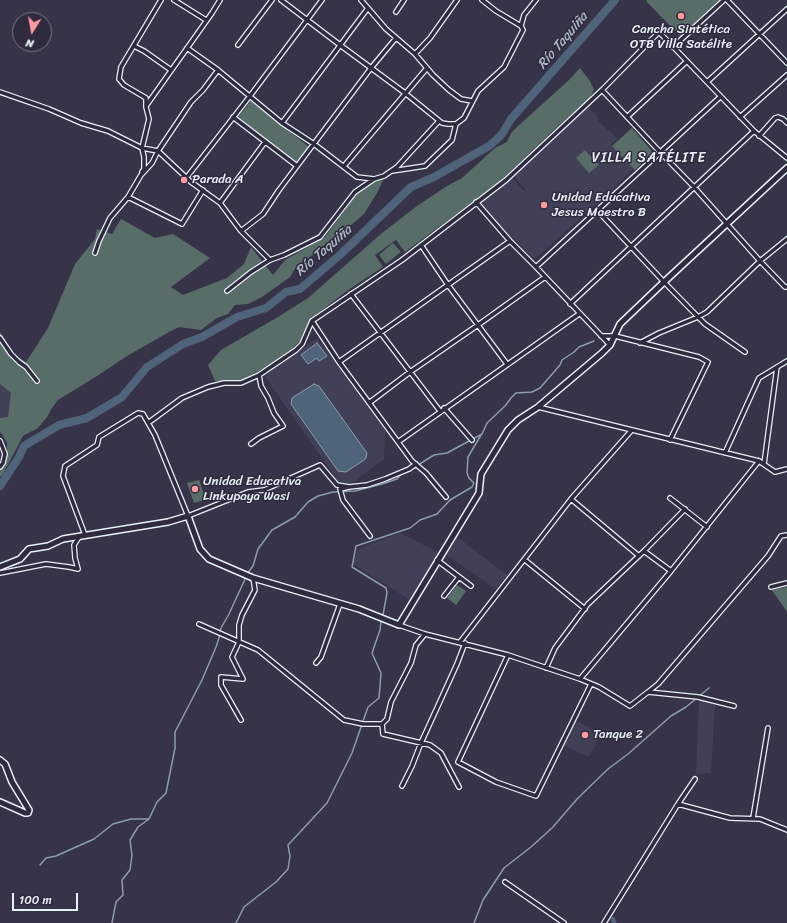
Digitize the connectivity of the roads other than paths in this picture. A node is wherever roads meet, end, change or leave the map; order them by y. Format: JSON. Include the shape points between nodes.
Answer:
{"nodes":[{"id":1,"x":160,"y":0,"type":"edge"},
{"id":2,"x":174,"y":0,"type":"edge"},
{"id":3,"x":220,"y":0,"type":"edge"},
{"id":4,"x":272,"y":0,"type":"edge"},
{"id":5,"x":281,"y":0,"type":"edge"},
{"id":6,"x":322,"y":0,"type":"edge"},
{"id":7,"x":362,"y":0,"type":"edge"},
{"id":8,"x":404,"y":0,"type":"edge"},
{"id":9,"x":457,"y":0,"type":"edge"},
{"id":10,"x":482,"y":0,"type":"edge"},
{"id":11,"x":536,"y":0,"type":"edge"},
{"id":12,"x":726,"y":0,"type":"edge"},
{"id":13,"x":368,"y":8,"type":"junction"},
{"id":14,"x":787,"y":9,"type":"edge"},
{"id":15,"x":396,"y":12,"type":"dead end"},
{"id":16,"x":206,"y":20,"type":"junction"},
{"id":17,"x":306,"y":20,"type":"junction"},
{"id":18,"x":521,"y":26,"type":"junction"},
{"id":19,"x":760,"y":34,"type":"junction"},
{"id":20,"x":396,"y":38,"type":"junction"},
{"id":21,"x":238,"y":45,"type":"dead end"},
{"id":22,"x":340,"y":45,"type":"junction"},
{"id":23,"x":134,"y":46,"type":"junction"},
{"id":24,"x":673,"y":47,"type":"junction"},
{"id":25,"x":187,"y":48,"type":"junction"},
{"id":26,"x":415,"y":54,"type":"junction"},
{"id":27,"x":686,"y":61,"type":"junction"},
{"id":28,"x":787,"y":63,"type":"edge"},
{"id":29,"x":370,"y":68,"type":"junction"},
{"id":30,"x":427,"y":68,"type":"junction"},
{"id":31,"x":171,"y":70,"type":"junction"},
{"id":32,"x":218,"y":70,"type":"junction"},
{"id":33,"x":787,"y":75,"type":"edge"},
{"id":34,"x":706,"y":82,"type":"junction"},
{"id":35,"x":602,"y":90,"type":"junction"},
{"id":36,"x":0,"y":92,"type":"edge"},
{"id":37,"x":405,"y":93,"type":"junction"},
{"id":38,"x":250,"y":96,"type":"junction"},
{"id":39,"x":720,"y":97,"type":"junction"},
{"id":40,"x":472,"y":101,"type":"junction"},
{"id":41,"x":146,"y":107,"type":"junction"},
{"id":42,"x":234,"y":117,"type":"junction"},
{"id":43,"x":627,"y":117,"type":"junction"},
{"id":44,"x":740,"y":117,"type":"junction"},
{"id":45,"x":439,"y":121,"type":"junction"},
{"id":46,"x":282,"y":122,"type":"junction"},
{"id":47,"x":787,"y":123,"type":"edge"},
{"id":48,"x":456,"y":124,"type":"junction"},
{"id":49,"x":754,"y":131,"type":"junction"},
{"id":50,"x":760,"y":136,"type":"junction"},
{"id":51,"x":265,"y":142,"type":"junction"},
{"id":52,"x":314,"y":144,"type":"junction"},
{"id":53,"x":142,"y":148,"type":"junction"},
{"id":54,"x":158,"y":152,"type":"junction"},
{"id":55,"x":660,"y":152,"type":"junction"},
{"id":56,"x":787,"y":158,"type":"edge"},
{"id":57,"x":297,"y":166,"type":"junction"},
{"id":58,"x":344,"y":166,"type":"junction"},
{"id":59,"x":787,"y":168,"type":"edge"},
{"id":60,"x":390,"y":172,"type":"junction"},
{"id":61,"x":141,"y":175,"type":"junction"},
{"id":62,"x":187,"y":177,"type":"junction"},
{"id":63,"x":374,"y":179,"type":"junction"},
{"id":64,"x":694,"y":188,"type":"junction"},
{"id":65,"x":203,"y":190,"type":"junction"},
{"id":66,"x":128,"y":197,"type":"junction"},
{"id":67,"x":476,"y":202,"type":"junction"},
{"id":68,"x":220,"y":203,"type":"junction"},
{"id":69,"x":597,"y":210,"type":"junction"},
{"id":70,"x":726,"y":225,"type":"junction"},
{"id":71,"x":241,"y":231,"type":"junction"},
{"id":72,"x":787,"y":238,"type":"edge"},
{"id":73,"x":510,"y":241,"type":"junction"},
{"id":74,"x":421,"y":245,"type":"junction"},
{"id":75,"x":632,"y":246,"type":"junction"},
{"id":76,"x":95,"y":252,"type":"dead end"},
{"id":77,"x":270,"y":260,"type":"junction"},
{"id":78,"x":760,"y":261,"type":"junction"},
{"id":79,"x":536,"y":267,"type":"junction"},
{"id":80,"x":545,"y":276,"type":"junction"},
{"id":81,"x":664,"y":282,"type":"junction"},
{"id":82,"x":448,"y":285,"type":"junction"},
{"id":83,"x":787,"y":287,"type":"edge"},
{"id":84,"x":227,"y":291,"type":"dead end"},
{"id":85,"x":351,"y":294,"type":"junction"},
{"id":86,"x":570,"y":304,"type":"junction"},
{"id":87,"x":580,"y":314,"type":"junction"},
{"id":88,"x":698,"y":317,"type":"junction"},
{"id":89,"x":312,"y":321,"type":"junction"},
{"id":90,"x":478,"y":325,"type":"junction"},
{"id":91,"x":381,"y":334,"type":"junction"},
{"id":92,"x":601,"y":336,"type":"junction"},
{"id":93,"x":616,"y":336,"type":"junction"},
{"id":94,"x":0,"y":338,"type":"edge"},
{"id":95,"x":640,"y":343,"type":"junction"},
{"id":96,"x":610,"y":345,"type":"junction"},
{"id":97,"x":745,"y":352,"type":"dead end"},
{"id":98,"x":339,"y":362,"type":"junction"},
{"id":99,"x":787,"y":362,"type":"edge"},
{"id":100,"x":508,"y":364,"type":"junction"},
{"id":101,"x":777,"y":367,"type":"junction"},
{"id":102,"x":410,"y":372,"type":"junction"},
{"id":103,"x":259,"y":375,"type":"junction"},
{"id":104,"x":37,"y":381,"type":"dead end"},
{"id":105,"x":369,"y":403,"type":"junction"},
{"id":106,"x":444,"y":408,"type":"junction"},
{"id":107,"x":538,"y":408,"type":"junction"},
{"id":108,"x":440,"y":411,"type":"junction"},
{"id":109,"x":148,"y":423,"type":"junction"},
{"id":110,"x":631,"y":431,"type":"junction"},
{"id":111,"x":472,"y":440,"type":"dead end"},
{"id":112,"x":670,"y":440,"type":"junction"},
{"id":113,"x":0,"y":441,"type":"edge"},
{"id":114,"x":398,"y":442,"type":"junction"},
{"id":115,"x":251,"y":444,"type":"dead end"},
{"id":116,"x":725,"y":453,"type":"junction"},
{"id":117,"x":759,"y":461,"type":"junction"},
{"id":118,"x":416,"y":464,"type":"junction"},
{"id":119,"x":764,"y":464,"type":"junction"},
{"id":120,"x":0,"y":467,"type":"edge"},
{"id":121,"x":787,"y":469,"type":"edge"},
{"id":122,"x":348,"y":487,"type":"junction"},
{"id":123,"x":446,"y":497,"type":"dead end"},
{"id":124,"x":670,"y":498,"type":"dead end"},
{"id":125,"x":572,"y":500,"type":"junction"},
{"id":126,"x":685,"y":509,"type":"junction"},
{"id":127,"x":188,"y":516,"type":"junction"},
{"id":128,"x":707,"y":526,"type":"junction"},
{"id":129,"x":82,"y":535,"type":"junction"},
{"id":130,"x":787,"y":535,"type":"edge"},
{"id":131,"x":370,"y":536,"type":"dead end"},
{"id":132,"x":644,"y":551,"type":"junction"},
{"id":133,"x":639,"y":556,"type":"junction"},
{"id":134,"x":437,"y":560,"type":"junction"},
{"id":135,"x":525,"y":560,"type":"junction"},
{"id":136,"x":0,"y":567,"type":"edge"},
{"id":137,"x":671,"y":571,"type":"junction"},
{"id":138,"x":0,"y":573,"type":"edge"},
{"id":139,"x":459,"y":577,"type":"junction"},
{"id":140,"x":253,"y":578,"type":"junction"},
{"id":141,"x":787,"y":583,"type":"edge"},
{"id":142,"x":471,"y":586,"type":"dead end"},
{"id":143,"x":771,"y":587,"type":"dead end"},
{"id":144,"x":444,"y":596,"type":"dead end"},
{"id":145,"x":340,"y":604,"type":"junction"},
{"id":146,"x":585,"y":609,"type":"junction"},
{"id":147,"x":199,"y":624,"type":"dead end"},
{"id":148,"x":399,"y":625,"type":"junction"},
{"id":149,"x":425,"y":634,"type":"junction"},
{"id":150,"x":239,"y":642,"type":"junction"},
{"id":151,"x":460,"y":642,"type":"junction"},
{"id":152,"x":465,"y":643,"type":"junction"},
{"id":153,"x":508,"y":655,"type":"junction"},
{"id":154,"x":316,"y":663,"type":"dead end"},
{"id":155,"x":546,"y":668,"type":"junction"},
{"id":156,"x":580,"y":679,"type":"junction"},
{"id":157,"x":592,"y":684,"type":"junction"},
{"id":158,"x":648,"y":692,"type":"junction"},
{"id":159,"x":734,"y":706,"type":"dead end"},
{"id":160,"x":241,"y":720,"type":"dead end"},
{"id":161,"x":382,"y":724,"type":"junction"},
{"id":162,"x":768,"y":728,"type":"dead end"},
{"id":163,"x":421,"y":743,"type":"junction"},
{"id":164,"x":0,"y":760,"type":"edge"},
{"id":165,"x":695,"y":779,"type":"dead end"},
{"id":166,"x":402,"y":786,"type":"dead end"},
{"id":167,"x":459,"y":788,"type":"dead end"},
{"id":168,"x":0,"y":802,"type":"edge"},
{"id":169,"x":678,"y":804,"type":"junction"},
{"id":170,"x":753,"y":818,"type":"junction"},
{"id":171,"x":787,"y":830,"type":"edge"},
{"id":172,"x":505,"y":882,"type":"dead end"},
{"id":173,"x":564,"y":923,"type":"edge"},
{"id":174,"x":604,"y":923,"type":"edge"}],
"edges":[{"from":1,"to":23,"type":"street"},
{"from":2,"to":16,"type":"street"},
{"from":3,"to":16,"type":"street"},
{"from":4,"to":21,"type":"street"},
{"from":5,"to":17,"type":"street"},
{"from":6,"to":17,"type":"street"},
{"from":7,"to":13,"type":"street"},
{"from":8,"to":15,"type":"street"},
{"from":9,"to":26,"type":"street","via":[[430,38]]},
{"from":10,"to":18,"type":"street"},
{"from":11,"to":18,"type":"street","via":[[524,15]]},
{"from":12,"to":19,"type":"street"},
{"from":12,"to":24,"type":"street"},
{"from":13,"to":20,"type":"street"},
{"from":13,"to":22,"type":"street"},
{"from":14,"to":19,"type":"street"},
{"from":16,"to":25,"type":"street"},
{"from":17,"to":22,"type":"street"},
{"from":17,"to":38,"type":"street"},
{"from":18,"to":40,"type":"street","via":[[523,30],[504,67],[478,91]]},
{"from":19,"to":28,"type":"street"},
{"from":19,"to":34,"type":"street"},
{"from":20,"to":26,"type":"street"},
{"from":20,"to":29,"type":"street"},
{"from":22,"to":29,"type":"street"},
{"from":22,"to":46,"type":"street"},
{"from":23,"to":31,"type":"street"},
{"from":23,"to":41,"type":"street","via":[[121,67],[119,78],[124,85],[146,98]]},
{"from":24,"to":27,"type":"street"},
{"from":24,"to":35,"type":"street","via":[[659,32]]},
{"from":25,"to":31,"type":"street"},
{"from":25,"to":32,"type":"street"},
{"from":26,"to":30,"type":"street"},
{"from":27,"to":34,"type":"street"},
{"from":27,"to":43,"type":"street"},
{"from":29,"to":37,"type":"street"},
{"from":29,"to":52,"type":"street"},
{"from":30,"to":37,"type":"street"},
{"from":30,"to":40,"type":"street","via":[[457,97]]},
{"from":31,"to":41,"type":"street"},
{"from":32,"to":38,"type":"street"},
{"from":32,"to":54,"type":"street","via":[[191,102]]},
{"from":33,"to":44,"type":"street"},
{"from":34,"to":39,"type":"street"},
{"from":35,"to":43,"type":"street"},
{"from":35,"to":67,"type":"street","via":[[506,180]]},
{"from":36,"to":53,"type":"street","via":[[108,131]]},
{"from":37,"to":45,"type":"street"},
{"from":37,"to":58,"type":"street"},
{"from":38,"to":42,"type":"street"},
{"from":38,"to":46,"type":"street"},
{"from":39,"to":44,"type":"street"},
{"from":39,"to":55,"type":"street"},
{"from":40,"to":48,"type":"street","via":[[464,118]]},
{"from":41,"to":53,"type":"street","via":[[149,119]]},
{"from":42,"to":51,"type":"street"},
{"from":42,"to":62,"type":"street"},
{"from":43,"to":55,"type":"street"},
{"from":44,"to":49,"type":"street"},
{"from":45,"to":48,"type":"street"},
{"from":45,"to":60,"type":"street"},
{"from":46,"to":52,"type":"street"},
{"from":47,"to":50,"type":"street","via":[[783,119],[775,118]]},
{"from":48,"to":60,"type":"street","via":[[452,140],[425,166]]},
{"from":49,"to":50,"type":"street"},
{"from":49,"to":64,"type":"street"},
{"from":50,"to":56,"type":"street"},
{"from":51,"to":57,"type":"street"},
{"from":51,"to":68,"type":"street"},
{"from":52,"to":57,"type":"street"},
{"from":52,"to":58,"type":"street"},
{"from":53,"to":54,"type":"street"},
{"from":53,"to":61,"type":"street","via":[[144,169]]},
{"from":54,"to":61,"type":"street"},
{"from":54,"to":62,"type":"street"},
{"from":55,"to":64,"type":"street"},
{"from":55,"to":69,"type":"street"},
{"from":57,"to":71,"type":"street","via":[[263,214]]},
{"from":58,"to":63,"type":"street","via":[[357,177]]},
{"from":59,"to":70,"type":"street"},
{"from":60,"to":63,"type":"street"},
{"from":61,"to":66,"type":"street"},
{"from":62,"to":65,"type":"street"},
{"from":63,"to":77,"type":"street","via":[[355,192],[320,237]]},
{"from":64,"to":70,"type":"street"},
{"from":64,"to":75,"type":"street"},
{"from":65,"to":66,"type":"street","via":[[182,224]]},
{"from":65,"to":68,"type":"street"},
{"from":66,"to":76,"type":"street","via":[[110,218]]},
{"from":67,"to":73,"type":"street"},
{"from":67,"to":74,"type":"street"},
{"from":68,"to":71,"type":"street"},
{"from":69,"to":75,"type":"street"},
{"from":69,"to":79,"type":"street"},
{"from":70,"to":78,"type":"street"},
{"from":70,"to":81,"type":"street"},
{"from":71,"to":77,"type":"street"},
{"from":72,"to":78,"type":"street"},
{"from":73,"to":79,"type":"street"},
{"from":73,"to":82,"type":"street"},
{"from":74,"to":82,"type":"street"},
{"from":74,"to":85,"type":"street"},
{"from":75,"to":81,"type":"street"},
{"from":75,"to":86,"type":"street"},
{"from":77,"to":84,"type":"street"},
{"from":78,"to":83,"type":"street"},
{"from":78,"to":88,"type":"street","via":[[707,312]]},
{"from":79,"to":80,"type":"street"},
{"from":80,"to":86,"type":"street"},
{"from":80,"to":90,"type":"street"},
{"from":81,"to":88,"type":"street"},
{"from":81,"to":93,"type":"street","via":[[620,324]]},
{"from":82,"to":90,"type":"street"},
{"from":82,"to":91,"type":"street"},
{"from":85,"to":89,"type":"street"},
{"from":85,"to":91,"type":"street"},
{"from":86,"to":87,"type":"street"},
{"from":87,"to":92,"type":"street"},
{"from":87,"to":100,"type":"street"},
{"from":88,"to":95,"type":"street"},
{"from":88,"to":97,"type":"street"},
{"from":89,"to":98,"type":"street"},
{"from":89,"to":103,"type":"street","via":[[302,344]]},
{"from":90,"to":100,"type":"street"},
{"from":90,"to":102,"type":"street"},
{"from":91,"to":98,"type":"street"},
{"from":91,"to":102,"type":"street"},
{"from":92,"to":93,"type":"street"},
{"from":92,"to":96,"type":"street"},
{"from":93,"to":95,"type":"street"},
{"from":93,"to":96,"type":"street"},
{"from":94,"to":104,"type":"street","via":[[11,354]]},
{"from":95,"to":112,"type":"street","via":[[699,357],[708,362]]},
{"from":96,"to":107,"type":"street"},
{"from":98,"to":105,"type":"street"},
{"from":99,"to":101,"type":"street"},
{"from":100,"to":106,"type":"street"},
{"from":101,"to":116,"type":"street","via":[[759,378]]},
{"from":101,"to":119,"type":"street"},
{"from":102,"to":105,"type":"street"},
{"from":102,"to":108,"type":"street"},
{"from":103,"to":109,"type":"street","via":[[241,383],[208,386],[182,398]]},
{"from":103,"to":115,"type":"street","via":[[261,386],[283,426]]},
{"from":105,"to":114,"type":"street"},
{"from":106,"to":108,"type":"street"},
{"from":106,"to":111,"type":"street"},
{"from":107,"to":110,"type":"street"},
{"from":107,"to":134,"type":"street","via":[[518,420],[508,430],[480,474],[479,493]]},
{"from":108,"to":114,"type":"street"},
{"from":109,"to":127,"type":"street"},
{"from":109,"to":129,"type":"street","via":[[142,414],[138,413],[99,437],[97,445],[64,466],[63,476]]},
{"from":110,"to":112,"type":"street"},
{"from":110,"to":125,"type":"street"},
{"from":112,"to":116,"type":"street"},
{"from":113,"to":120,"type":"street","via":[[5,454]]},
{"from":114,"to":118,"type":"street"},
{"from":116,"to":117,"type":"street"},
{"from":117,"to":119,"type":"street"},
{"from":117,"to":128,"type":"street"},
{"from":118,"to":122,"type":"street","via":[[385,480]]},
{"from":118,"to":123,"type":"street"},
{"from":119,"to":121,"type":"street","via":[[775,472]]},
{"from":122,"to":127,"type":"street","via":[[337,485],[320,465],[264,490],[248,492]]},
{"from":122,"to":131,"type":"street","via":[[340,489],[341,494]]},
{"from":124,"to":126,"type":"street"},
{"from":125,"to":133,"type":"street"},
{"from":125,"to":135,"type":"street"},
{"from":126,"to":128,"type":"street"},
{"from":126,"to":132,"type":"street"},
{"from":127,"to":129,"type":"street","via":[[168,522]]},
{"from":127,"to":140,"type":"street","via":[[200,549],[209,559]]},
{"from":128,"to":137,"type":"street"},
{"from":129,"to":136,"type":"street","via":[[29,549],[20,559]]},
{"from":129,"to":138,"type":"street","via":[[74,545],[78,569],[46,564]]},
{"from":130,"to":158,"type":"street","via":[[781,536],[748,580],[658,684]]},
{"from":132,"to":133,"type":"street"},
{"from":132,"to":137,"type":"street"},
{"from":133,"to":146,"type":"street"},
{"from":134,"to":139,"type":"street"},
{"from":134,"to":148,"type":"street"},
{"from":135,"to":146,"type":"street"},
{"from":135,"to":151,"type":"street"},
{"from":137,"to":156,"type":"street"},
{"from":139,"to":142,"type":"street"},
{"from":139,"to":144,"type":"street"},
{"from":140,"to":145,"type":"street"},
{"from":140,"to":150,"type":"street","via":[[255,590],[242,615]]},
{"from":141,"to":143,"type":"street"},
{"from":145,"to":148,"type":"street"},
{"from":145,"to":154,"type":"street","via":[[322,657]]},
{"from":146,"to":155,"type":"street","via":[[555,648]]},
{"from":147,"to":150,"type":"street"},
{"from":148,"to":149,"type":"street"},
{"from":149,"to":151,"type":"street"},
{"from":149,"to":161,"type":"street","via":[[416,645],[412,663],[391,702],[387,719]]},
{"from":150,"to":160,"type":"street","via":[[232,657],[243,679],[221,677],[221,685]]},
{"from":150,"to":161,"type":"street","via":[[258,650],[344,720]]},
{"from":151,"to":152,"type":"street"},
{"from":152,"to":153,"type":"street"},
{"from":152,"to":163,"type":"street"},
{"from":153,"to":155,"type":"street"},
{"from":153,"to":157,"type":"street","via":[[458,762],[509,787],[536,796]]},
{"from":155,"to":156,"type":"street"},
{"from":156,"to":157,"type":"street"},
{"from":157,"to":158,"type":"street","via":[[630,706]]},
{"from":158,"to":159,"type":"street","via":[[698,697]]},
{"from":161,"to":163,"type":"street","via":[[383,734]]},
{"from":162,"to":170,"type":"street"},
{"from":163,"to":166,"type":"street"},
{"from":163,"to":167,"type":"street","via":[[430,745],[441,753]]},
{"from":164,"to":168,"type":"street","via":[[5,764],[12,782],[29,810],[28,813],[25,814]]},
{"from":165,"to":169,"type":"street"},
{"from":169,"to":170,"type":"street","via":[[730,818]]},
{"from":169,"to":174,"type":"street"},
{"from":170,"to":171,"type":"street","via":[[760,818]]},
{"from":172,"to":173,"type":"street"}]}
